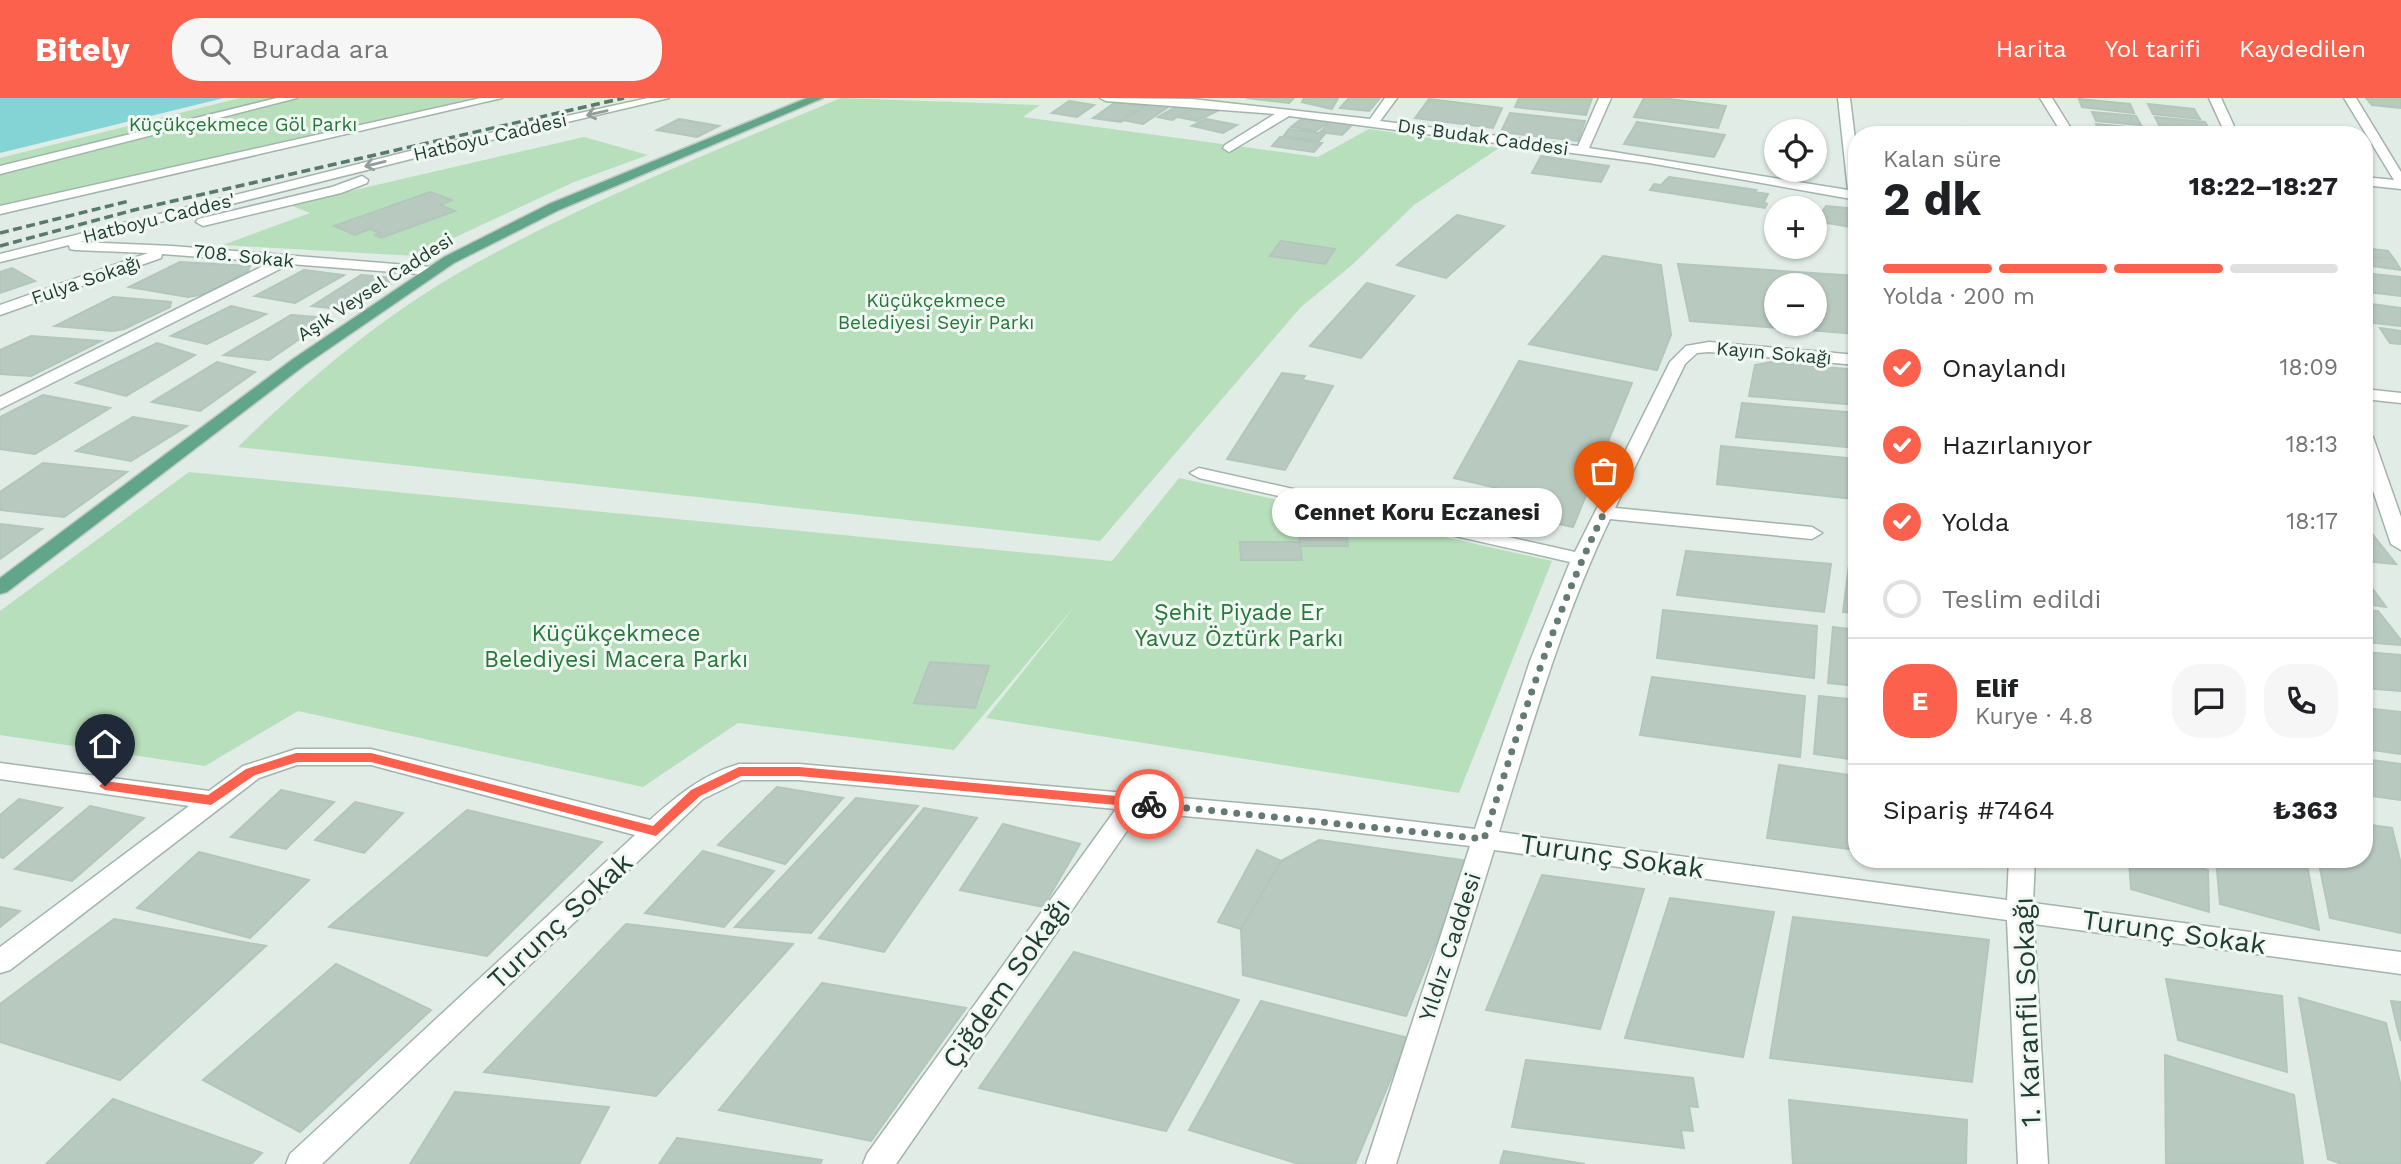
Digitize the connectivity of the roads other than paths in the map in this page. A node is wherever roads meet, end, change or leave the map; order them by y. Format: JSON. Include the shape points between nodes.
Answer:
{"nodes":[{"id":1,"x":291,"y":98,"type":"edge"},
{"id":2,"x":496,"y":98,"type":"edge"},
{"id":3,"x":663,"y":98,"type":"edge"},
{"id":4,"x":817,"y":98,"type":"edge"},
{"id":5,"x":1106,"y":98,"type":"edge"},
{"id":6,"x":1391,"y":98,"type":"edge"},
{"id":7,"x":1605,"y":98,"type":"edge"},
{"id":8,"x":1844,"y":98,"type":"edge"},
{"id":9,"x":2046,"y":98,"type":"edge"},
{"id":10,"x":2215,"y":98,"type":"edge"},
{"id":11,"x":2350,"y":98,"type":"edge"},
{"id":12,"x":1178,"y":100,"type":"edge"},
{"id":13,"x":1285,"y":113,"type":"junction"},
{"id":14,"x":1374,"y":121,"type":"junction"},
{"id":15,"x":2063,"y":126,"type":"edge"},
{"id":16,"x":2228,"y":126,"type":"edge"},
{"id":17,"x":2367,"y":126,"type":"edge"},
{"id":18,"x":1848,"y":130,"type":"edge"},
{"id":19,"x":2373,"y":136,"type":"edge"},
{"id":20,"x":1229,"y":148,"type":"dead end"},
{"id":21,"x":1582,"y":150,"type":"junction"},
{"id":22,"x":0,"y":170,"type":"edge"},
{"id":23,"x":317,"y":178,"type":"joint"},
{"id":24,"x":362,"y":180,"type":"dead end"},
{"id":25,"x":2373,"y":181,"type":"edge"},
{"id":26,"x":2401,"y":183,"type":"edge"},
{"id":27,"x":1848,"y":194,"type":"edge"},
{"id":28,"x":0,"y":212,"type":"edge"},
{"id":29,"x":55,"y":244,"type":"junction"},
{"id":30,"x":114,"y":249,"type":"junction"},
{"id":31,"x":172,"y":250,"type":"junction"},
{"id":32,"x":0,"y":258,"type":"edge"},
{"id":33,"x":285,"y":261,"type":"junction"},
{"id":34,"x":432,"y":271,"type":"junction"},
{"id":35,"x":0,"y":310,"type":"edge"},
{"id":36,"x":1692,"y":349,"type":"joint"},
{"id":37,"x":1848,"y":359,"type":"edge"},
{"id":38,"x":2373,"y":395,"type":"edge"},
{"id":39,"x":2401,"y":398,"type":"edge"},
{"id":40,"x":0,"y":404,"type":"edge"},
{"id":41,"x":2373,"y":463,"type":"edge"},
{"id":42,"x":1199,"y":473,"type":"dead end"},
{"id":43,"x":1604,"y":513,"type":"junction"},
{"id":44,"x":1812,"y":534,"type":"dead end"},
{"id":45,"x":2401,"y":544,"type":"edge"},
{"id":46,"x":1581,"y":559,"type":"junction"},
{"id":47,"x":0,"y":588,"type":"edge"},
{"id":48,"x":0,"y":771,"type":"edge"},
{"id":49,"x":211,"y":800,"type":"junction"},
{"id":50,"x":1134,"y":802,"type":"junction"},
{"id":51,"x":656,"y":831,"type":"junction"},
{"id":52,"x":1484,"y":839,"type":"junction"},
{"id":53,"x":2022,"y":868,"type":"edge"},
{"id":54,"x":2020,"y":911,"type":"junction"},
{"id":55,"x":0,"y":962,"type":"edge"},
{"id":56,"x":2401,"y":963,"type":"edge"},
{"id":57,"x":301,"y":1164,"type":"edge"},
{"id":58,"x":878,"y":1164,"type":"edge"},
{"id":59,"x":1381,"y":1164,"type":"edge"},
{"id":60,"x":2033,"y":1164,"type":"edge"}],
"edges":[{"from":1,"to":22,"type":"street"},
{"from":2,"to":28,"type":"street"},
{"from":3,"to":23,"type":"street","name":"Hatboyu Caddesi","one_way":true},
{"from":4,"to":34,"type":"main road","name":"Aşık Veysel Caddesi","via":[[554,207]]},
{"from":5,"to":12,"type":"street","name":"Dış Budak Caddesi"},
{"from":6,"to":14,"type":"street"},
{"from":7,"to":21,"type":"street"},
{"from":8,"to":18,"type":"street"},
{"from":9,"to":15,"type":"street"},
{"from":10,"to":16,"type":"street"},
{"from":11,"to":17,"type":"street"},
{"from":12,"to":13,"type":"street","name":"Dış Budak Caddesi"},
{"from":13,"to":14,"type":"street","name":"Dış Budak Caddesi"},
{"from":13,"to":20,"type":"street"},
{"from":14,"to":21,"type":"street","name":"Dış Budak Caddesi"},
{"from":19,"to":26,"type":"street"},
{"from":21,"to":27,"type":"street","name":"Dış Budak Caddesi"},
{"from":23,"to":29,"type":"street","name":"Hatboyu Caddes'"},
{"from":24,"to":30,"type":"street","via":[[154,233]]},
{"from":25,"to":26,"type":"street"},
{"from":29,"to":30,"type":"street","name":"708. Sokak"},
{"from":29,"to":32,"type":"street","name":"Hatboyu Caddes'"},
{"from":30,"to":31,"type":"street","name":"708. Sokak"},
{"from":31,"to":33,"type":"street","name":"708. Sokak"},
{"from":31,"to":35,"type":"street","name":"Fulya Sokağı"},
{"from":33,"to":34,"type":"street","name":"708. Sokak"},
{"from":33,"to":40,"type":"street"},
{"from":34,"to":47,"type":"main road","name":"Aşık Veysel Caddesi","via":[[299,362]]},
{"from":36,"to":37,"type":"street","name":"Kayın Sokağı"},
{"from":36,"to":43,"type":"street","name":"Yıldız Caddesi","via":[[1678,362]]},
{"from":38,"to":39,"type":"street"},
{"from":41,"to":45,"type":"street"},
{"from":42,"to":46,"type":"street"},
{"from":43,"to":44,"type":"street"},
{"from":43,"to":46,"type":"street","name":"Yıldız Caddesi"},
{"from":46,"to":52,"type":"street","name":"Yıldız Caddesi","via":[[1541,661]]},
{"from":48,"to":49,"type":"street"},
{"from":49,"to":51,"type":"street","via":[[251,772],[296,757],[371,757]]},
{"from":49,"to":55,"type":"street"},
{"from":50,"to":51,"type":"street","name":"Turunç Sokak","via":[[799,772],[739,772],[695,793]]},
{"from":50,"to":52,"type":"street","name":"Turunç Sokak"},
{"from":50,"to":58,"type":"street","name":"Çiğdem Sokağı"},
{"from":51,"to":57,"type":"street","name":"Turunç Sokak"},
{"from":52,"to":54,"type":"street","name":"Turunç Sokak"},
{"from":52,"to":59,"type":"street","name":"Yıldız Caddesi"},
{"from":53,"to":54,"type":"street","name":"1. Karanfil Sokağı"},
{"from":54,"to":56,"type":"street","name":"Turunç Sokak"},
{"from":54,"to":60,"type":"street","name":"1. Karanfil Sokağı"}]}
